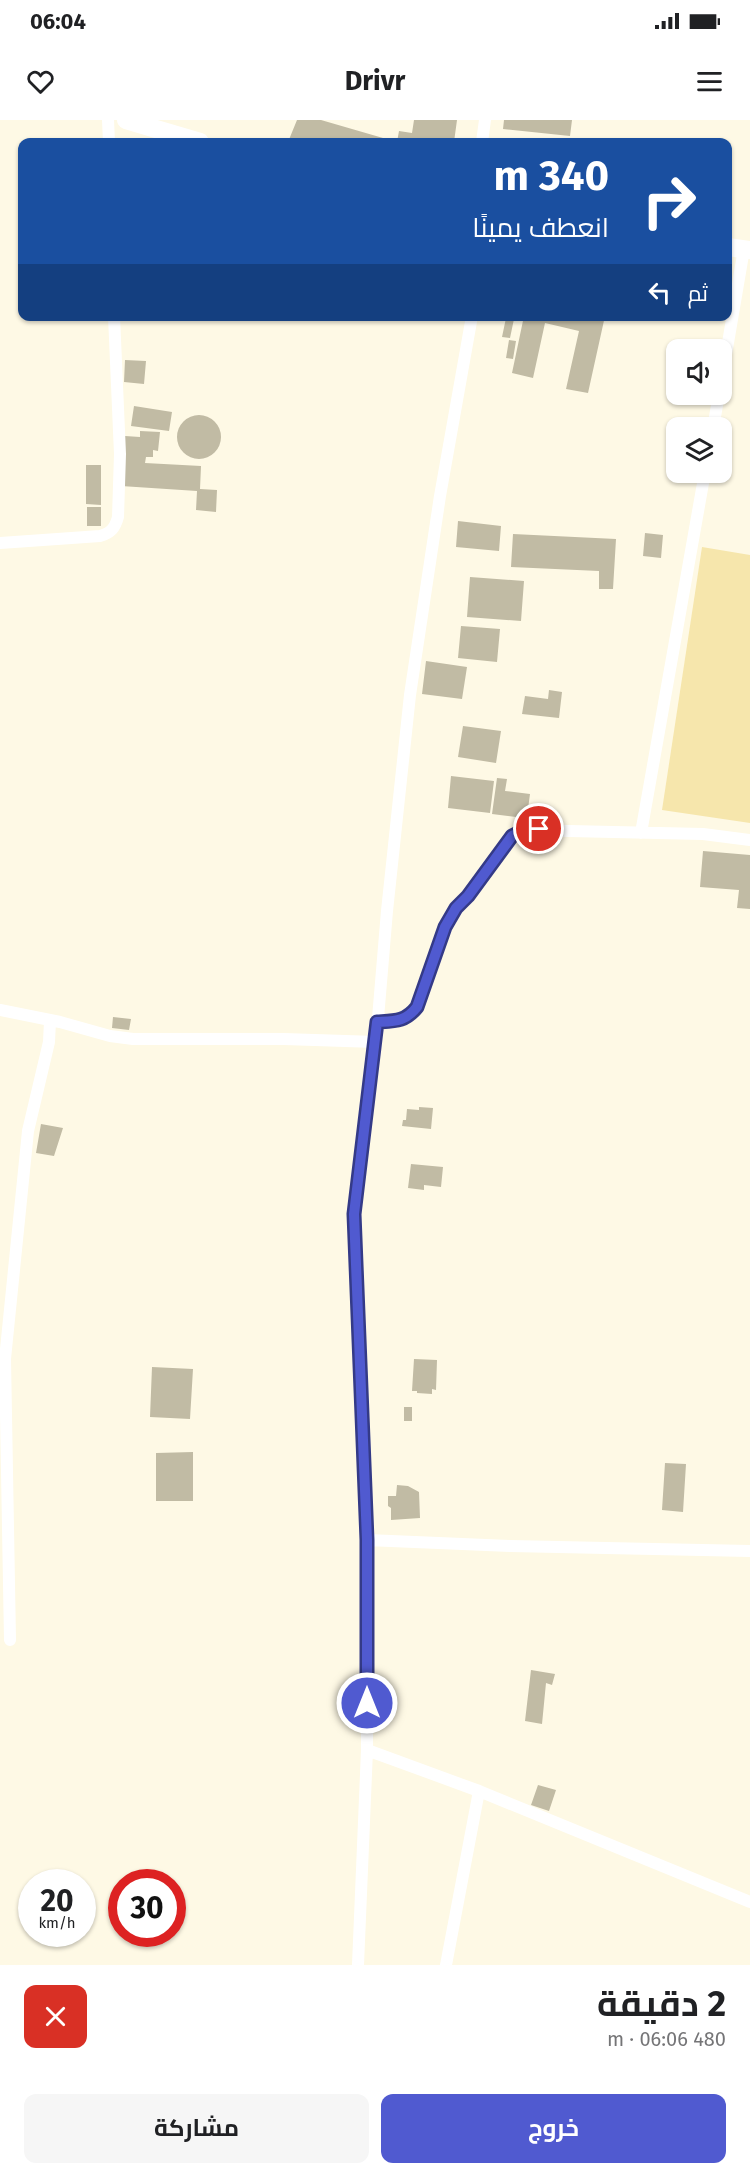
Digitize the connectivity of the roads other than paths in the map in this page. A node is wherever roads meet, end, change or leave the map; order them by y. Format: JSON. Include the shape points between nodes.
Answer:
{"nodes":[{"id":1,"x":108,"y":120,"type":"edge"},
{"id":2,"x":126,"y":120,"type":"edge"},
{"id":3,"x":485,"y":120,"type":"edge"},
{"id":4,"x":109,"y":138,"type":"edge"},
{"id":5,"x":187,"y":138,"type":"edge"},
{"id":6,"x":483,"y":138,"type":"edge"},
{"id":7,"x":740,"y":249,"type":"edge"},
{"id":8,"x":732,"y":306,"type":"edge"},
{"id":9,"x":114,"y":321,"type":"edge"},
{"id":10,"x":471,"y":321,"type":"edge"},
{"id":11,"x":730,"y":321,"type":"edge"},
{"id":12,"x":727,"y":339,"type":"edge"},
{"id":13,"x":703,"y":483,"type":"edge"},
{"id":14,"x":0,"y":543,"type":"edge"},
{"id":15,"x":641,"y":833,"type":"junction"},
{"id":16,"x":750,"y":840,"type":"edge"},
{"id":17,"x":0,"y":1010,"type":"edge"},
{"id":18,"x":50,"y":1021,"type":"junction"},
{"id":19,"x":377,"y":1022,"type":"junction"},
{"id":20,"x":376,"y":1042,"type":"junction"},
{"id":21,"x":367,"y":1540,"type":"junction"},
{"id":22,"x":750,"y":1551,"type":"edge"},
{"id":23,"x":10,"y":1640,"type":"dead end"},
{"id":24,"x":367,"y":1750,"type":"junction"},
{"id":25,"x":479,"y":1791,"type":"junction"},
{"id":26,"x":750,"y":1902,"type":"edge"},
{"id":27,"x":358,"y":1965,"type":"edge"},
{"id":28,"x":446,"y":1965,"type":"edge"}],
"edges":[{"from":1,"to":4,"type":"street"},
{"from":2,"to":5,"type":"street"},
{"from":3,"to":6,"type":"street"},
{"from":7,"to":8,"type":"street"},
{"from":9,"to":14,"type":"street","via":[[120,454],[116,525],[100,536]]},
{"from":10,"to":19,"type":"street","via":[[410,695]]},
{"from":11,"to":12,"type":"street"},
{"from":13,"to":15,"type":"street"},
{"from":15,"to":16,"type":"street"},
{"from":15,"to":19,"type":"street","via":[[539,829],[512,836],[449,917],[417,1007],[399,1021]]},
{"from":17,"to":18,"type":"street"},
{"from":18,"to":20,"type":"street","via":[[133,1039]]},
{"from":18,"to":23,"type":"street","via":[[49,1042],[28,1131],[6,1349]]},
{"from":19,"to":20,"type":"street"},
{"from":20,"to":21,"type":"street","via":[[354,1214]]},
{"from":21,"to":22,"type":"street"},
{"from":21,"to":24,"type":"street"},
{"from":24,"to":25,"type":"street"},
{"from":24,"to":27,"type":"street"},
{"from":25,"to":26,"type":"street"},
{"from":25,"to":28,"type":"street"}]}
